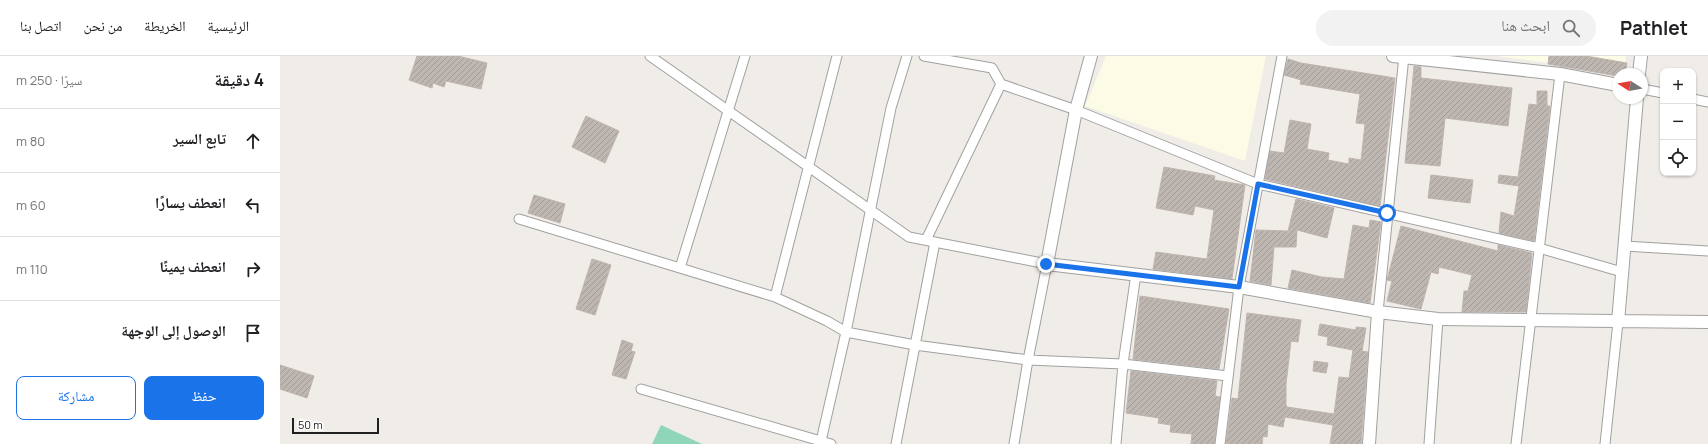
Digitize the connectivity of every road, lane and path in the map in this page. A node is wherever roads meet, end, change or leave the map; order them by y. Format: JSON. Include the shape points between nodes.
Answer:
{"nodes":[{"id":1,"x":650,"y":56,"type":"edge"},
{"id":2,"x":745,"y":56,"type":"edge"},
{"id":3,"x":837,"y":56,"type":"edge"},
{"id":4,"x":907,"y":56,"type":"edge"},
{"id":5,"x":924,"y":56,"type":"edge"},
{"id":6,"x":1091,"y":56,"type":"edge"},
{"id":7,"x":1282,"y":56,"type":"edge"},
{"id":8,"x":1400,"y":56,"type":"edge"},
{"id":9,"x":1641,"y":56,"type":"edge"},
{"id":10,"x":1640,"y":68,"type":"edge"},
{"id":11,"x":1560,"y":74,"type":"junction"},
{"id":12,"x":1001,"y":84,"type":"junction"},
{"id":13,"x":1612,"y":84,"type":"edge"},
{"id":14,"x":1648,"y":90,"type":"edge"},
{"id":15,"x":1660,"y":92,"type":"edge"},
{"id":16,"x":1696,"y":100,"type":"edge"},
{"id":17,"x":1708,"y":102,"type":"edge"},
{"id":18,"x":1636,"y":104,"type":"edge"},
{"id":19,"x":1076,"y":110,"type":"junction"},
{"id":20,"x":728,"y":111,"type":"junction"},
{"id":21,"x":808,"y":166,"type":"junction"},
{"id":22,"x":1258,"y":184,"type":"junction"},
{"id":23,"x":871,"y":209,"type":"junction"},
{"id":24,"x":1387,"y":213,"type":"junction"},
{"id":25,"x":519,"y":219,"type":"dead end"},
{"id":26,"x":930,"y":241,"type":"junction"},
{"id":27,"x":1624,"y":246,"type":"junction"},
{"id":28,"x":1540,"y":248,"type":"junction"},
{"id":29,"x":1708,"y":252,"type":"edge"},
{"id":30,"x":1046,"y":264,"type":"junction"},
{"id":31,"x":680,"y":268,"type":"junction"},
{"id":32,"x":1622,"y":272,"type":"junction"},
{"id":33,"x":1136,"y":274,"type":"junction"},
{"id":34,"x":1239,"y":287,"type":"junction"},
{"id":35,"x":775,"y":297,"type":"junction"},
{"id":36,"x":1378,"y":312,"type":"junction"},
{"id":37,"x":1438,"y":319,"type":"junction"},
{"id":38,"x":1531,"y":319,"type":"junction"},
{"id":39,"x":1618,"y":322,"type":"junction"},
{"id":40,"x":1708,"y":322,"type":"edge"},
{"id":41,"x":846,"y":332,"type":"junction"},
{"id":42,"x":915,"y":345,"type":"junction"},
{"id":43,"x":1028,"y":360,"type":"junction"},
{"id":44,"x":1123,"y":364,"type":"junction"},
{"id":45,"x":1228,"y":376,"type":"junction"},
{"id":46,"x":641,"y":389,"type":"dead end"},
{"id":47,"x":820,"y":441,"type":"junction"},
{"id":48,"x":831,"y":444,"type":"edge"},
{"id":49,"x":896,"y":444,"type":"edge"},
{"id":50,"x":1014,"y":444,"type":"edge"},
{"id":51,"x":1116,"y":444,"type":"edge"},
{"id":52,"x":1220,"y":444,"type":"edge"},
{"id":53,"x":1368,"y":444,"type":"edge"},
{"id":54,"x":1429,"y":444,"type":"edge"},
{"id":55,"x":1516,"y":444,"type":"edge"},
{"id":56,"x":1605,"y":444,"type":"edge"}],
"edges":[{"from":1,"to":20,"type":"street"},
{"from":2,"to":20,"type":"street"},
{"from":3,"to":21,"type":"street"},
{"from":4,"to":23,"type":"street","via":[[891,108]]},
{"from":5,"to":12,"type":"street","via":[[992,68]]},
{"from":6,"to":19,"type":"street"},
{"from":7,"to":22,"type":"street"},
{"from":8,"to":11,"type":"street"},
{"from":8,"to":24,"type":"street"},
{"from":9,"to":10,"type":"street"},
{"from":11,"to":13,"type":"street"},
{"from":11,"to":28,"type":"street"},
{"from":12,"to":19,"type":"street"},
{"from":12,"to":26,"type":"street"},
{"from":14,"to":15,"type":"street"},
{"from":16,"to":17,"type":"street"},
{"from":18,"to":27,"type":"street"},
{"from":19,"to":22,"type":"street"},
{"from":19,"to":30,"type":"street"},
{"from":20,"to":21,"type":"street"},
{"from":20,"to":31,"type":"street"},
{"from":21,"to":23,"type":"street"},
{"from":21,"to":35,"type":"street"},
{"from":22,"to":24,"type":"street"},
{"from":22,"to":34,"type":"street"},
{"from":23,"to":26,"type":"street","via":[[909,237]]},
{"from":23,"to":41,"type":"street"},
{"from":24,"to":28,"type":"street"},
{"from":24,"to":36,"type":"street"},
{"from":25,"to":31,"type":"street"},
{"from":26,"to":30,"type":"street"},
{"from":26,"to":42,"type":"street"},
{"from":27,"to":29,"type":"street"},
{"from":27,"to":32,"type":"street"},
{"from":28,"to":32,"type":"street"},
{"from":28,"to":38,"type":"street"},
{"from":30,"to":33,"type":"street"},
{"from":30,"to":43,"type":"street"},
{"from":31,"to":35,"type":"street"},
{"from":32,"to":39,"type":"street"},
{"from":33,"to":34,"type":"street"},
{"from":33,"to":44,"type":"street"},
{"from":34,"to":36,"type":"street"},
{"from":34,"to":45,"type":"street"},
{"from":35,"to":41,"type":"street"},
{"from":36,"to":37,"type":"street"},
{"from":36,"to":53,"type":"street"},
{"from":37,"to":38,"type":"street"},
{"from":37,"to":54,"type":"street"},
{"from":38,"to":39,"type":"street"},
{"from":38,"to":55,"type":"street"},
{"from":39,"to":40,"type":"street"},
{"from":39,"to":56,"type":"street"},
{"from":41,"to":42,"type":"street"},
{"from":41,"to":47,"type":"street"},
{"from":42,"to":43,"type":"street"},
{"from":42,"to":49,"type":"street"},
{"from":43,"to":44,"type":"street"},
{"from":43,"to":50,"type":"street"},
{"from":44,"to":45,"type":"street"},
{"from":44,"to":51,"type":"street"},
{"from":45,"to":52,"type":"street"},
{"from":46,"to":47,"type":"street"},
{"from":47,"to":48,"type":"street"}]}
